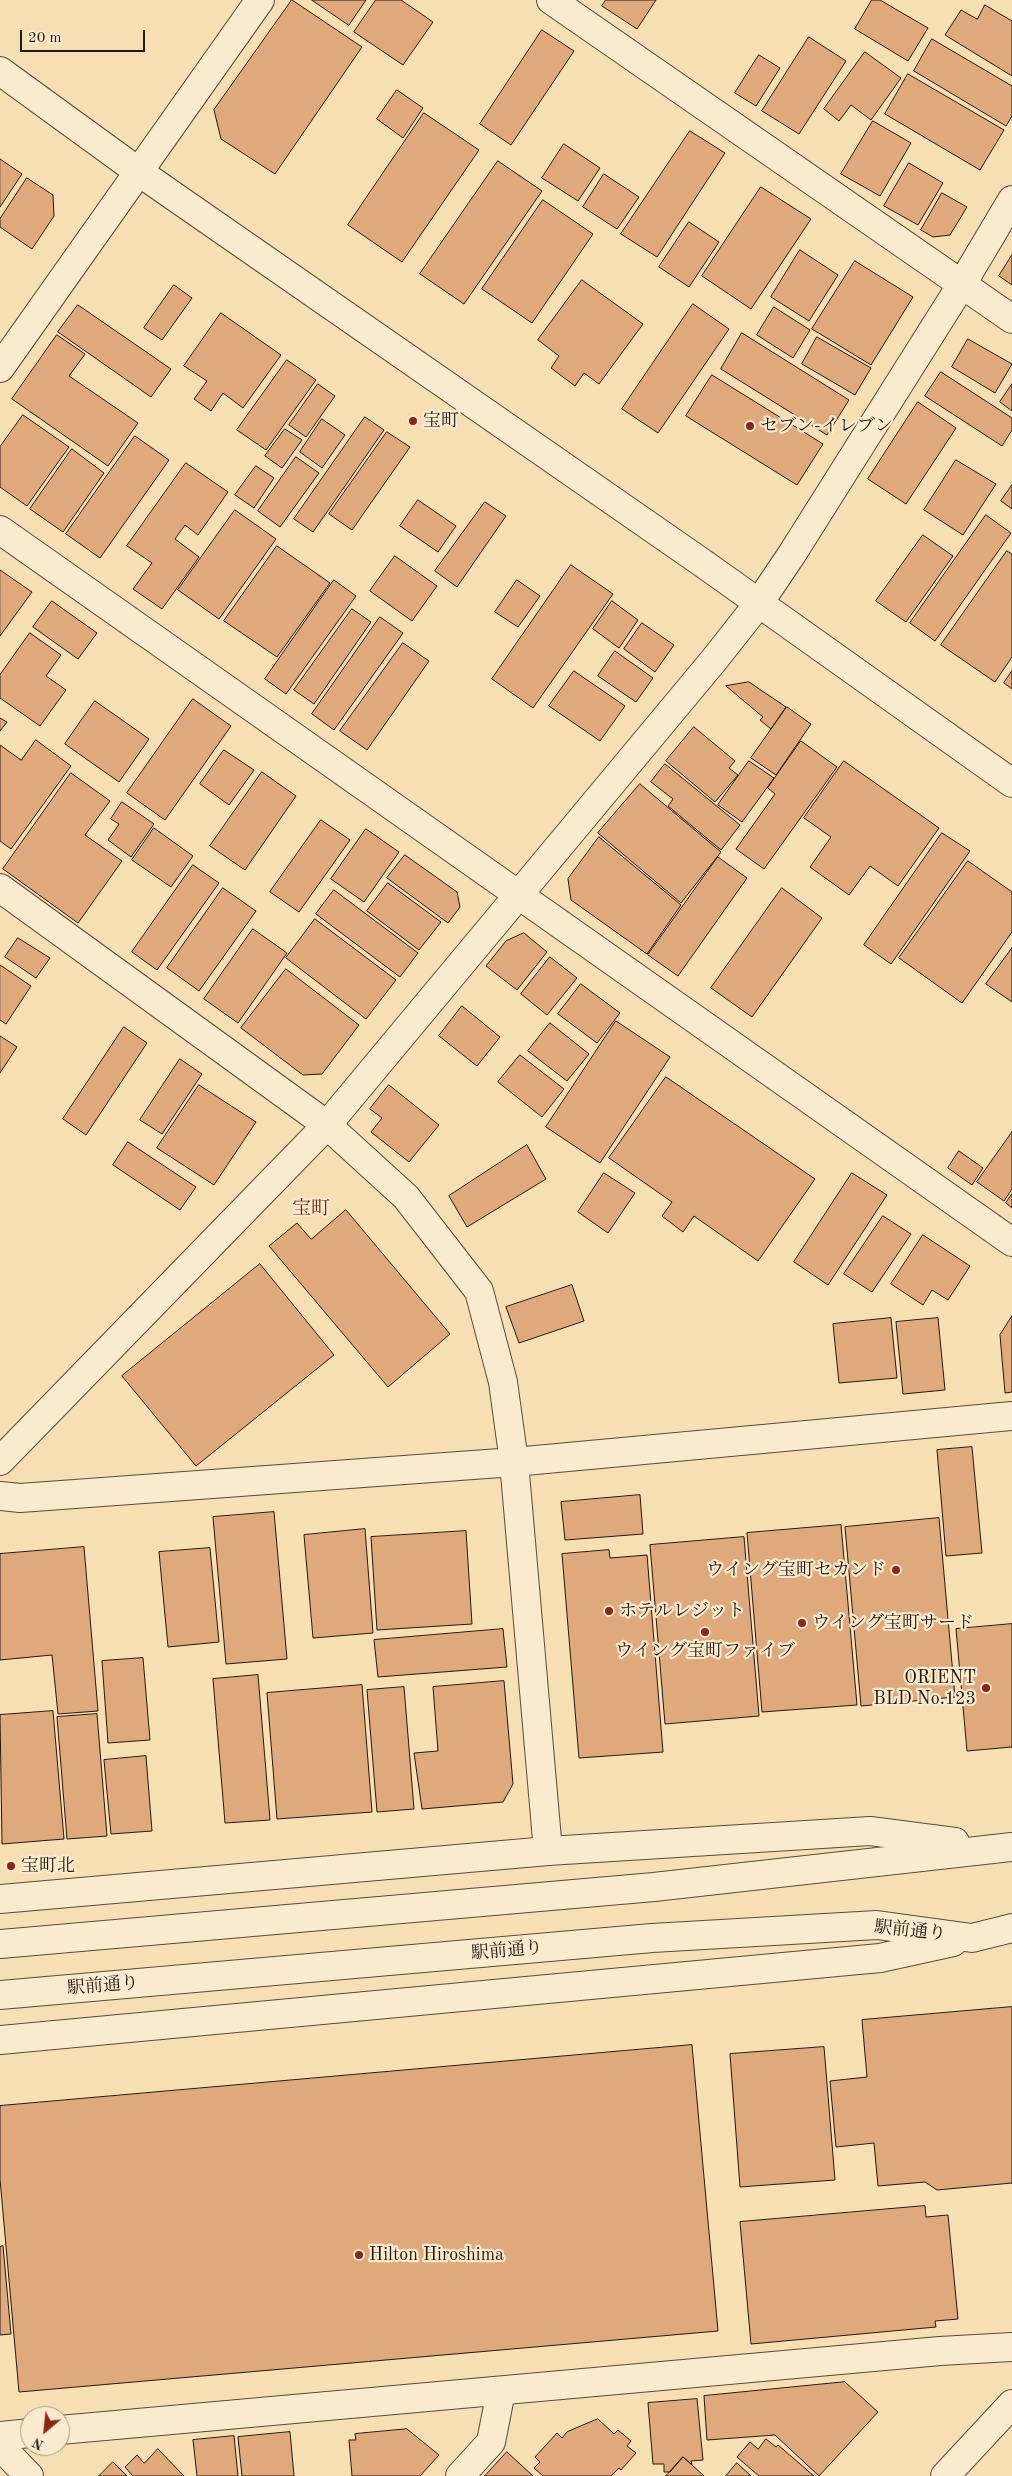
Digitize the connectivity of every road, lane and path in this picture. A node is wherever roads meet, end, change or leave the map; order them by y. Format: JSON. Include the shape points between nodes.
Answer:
{"nodes":[{"id":1,"x":260,"y":0,"type":"edge"},
{"id":2,"x":551,"y":0,"type":"edge"},
{"id":3,"x":0,"y":71,"type":"edge"},
{"id":4,"x":139,"y":172,"type":"junction"},
{"id":5,"x":1012,"y":200,"type":"edge"},
{"id":6,"x":962,"y":284,"type":"junction"},
{"id":7,"x":1012,"y":319,"type":"edge"},
{"id":8,"x":0,"y":368,"type":"edge"},
{"id":9,"x":0,"y":530,"type":"edge"},
{"id":10,"x":759,"y":603,"type":"junction"},
{"id":11,"x":1012,"y":783,"type":"edge"},
{"id":12,"x":0,"y":888,"type":"edge"},
{"id":13,"x":520,"y":895,"type":"junction"},
{"id":14,"x":327,"y":1125,"type":"junction"},
{"id":15,"x":1012,"y":1242,"type":"edge"},
{"id":16,"x":1012,"y":1416,"type":"edge"},
{"id":17,"x":0,"y":1461,"type":"edge"},
{"id":18,"x":514,"y":1462,"type":"junction"},
{"id":19,"x":0,"y":1496,"type":"edge"},
{"id":20,"x":1006,"y":1847,"type":"edge"},
{"id":21,"x":548,"y":1851,"type":"junction"},
{"id":22,"x":0,"y":1899,"type":"edge"},
{"id":23,"x":1012,"y":1928,"type":"edge"},
{"id":24,"x":972,"y":1938,"type":"junction"},
{"id":25,"x":0,"y":1944,"type":"edge"},
{"id":26,"x":0,"y":1994,"type":"edge"},
{"id":27,"x":0,"y":2040,"type":"edge"},
{"id":28,"x":1012,"y":2347,"type":"edge"},
{"id":29,"x":501,"y":2391,"type":"junction"},
{"id":30,"x":1012,"y":2404,"type":"edge"},
{"id":31,"x":70,"y":2429,"type":"edge"},
{"id":32,"x":20,"y":2434,"type":"edge"},
{"id":33,"x":0,"y":2436,"type":"edge"},
{"id":34,"x":0,"y":2446,"type":"edge"},
{"id":35,"x":949,"y":2475,"type":"edge"},
{"id":36,"x":29,"y":2476,"type":"edge"},
{"id":37,"x":460,"y":2476,"type":"edge"}],
"edges":[{"from":1,"to":4,"type":"street"},
{"from":2,"to":6,"type":"street"},
{"from":3,"to":4,"type":"street"},
{"from":4,"to":8,"type":"street"},
{"from":4,"to":10,"type":"street"},
{"from":5,"to":6,"type":"street"},
{"from":6,"to":7,"type":"street"},
{"from":6,"to":10,"type":"street"},
{"from":9,"to":13,"type":"street"},
{"from":10,"to":11,"type":"street"},
{"from":10,"to":13,"type":"street"},
{"from":12,"to":14,"type":"street"},
{"from":13,"to":14,"type":"street"},
{"from":13,"to":15,"type":"street"},
{"from":14,"to":17,"type":"street"},
{"from":14,"to":18,"type":"street","via":[[406,1197],[479,1291],[503,1382]]},
{"from":16,"to":18,"type":"street"},
{"from":18,"to":19,"type":"street","via":[[20,1498]]},
{"from":18,"to":21,"type":"street"},
{"from":20,"to":21,"type":"street","via":[[870,1831]]},
{"from":20,"to":25,"type":"street","via":[[654,1887]]},
{"from":21,"to":22,"type":"street"},
{"from":23,"to":24,"type":"street","name":"駅前通り"},
{"from":24,"to":26,"type":"street","name":"駅前通り","via":[[876,1925],[652,1938]]},
{"from":24,"to":27,"type":"street","via":[[880,1958]]},
{"from":28,"to":29,"type":"street"},
{"from":29,"to":31,"type":"street"},
{"from":29,"to":37,"type":"street","via":[[492,2442]]},
{"from":30,"to":35,"type":"street"},
{"from":32,"to":33,"type":"street"},
{"from":34,"to":36,"type":"street"}]}
